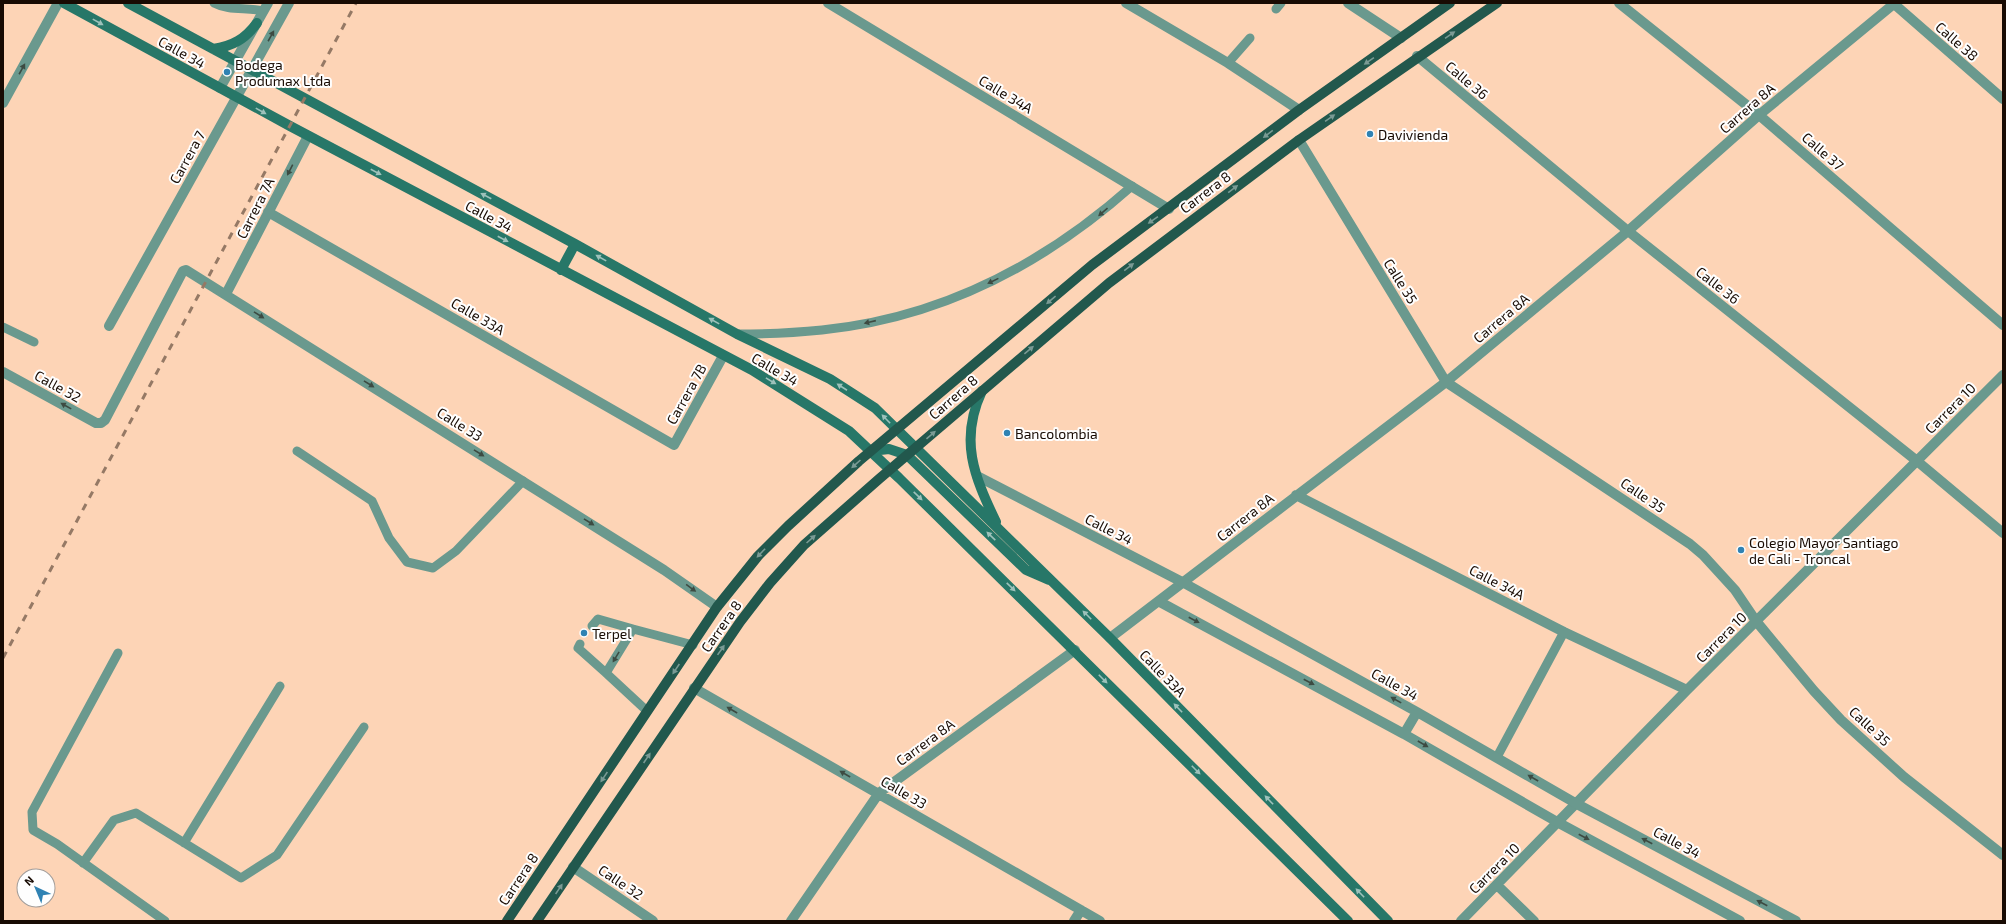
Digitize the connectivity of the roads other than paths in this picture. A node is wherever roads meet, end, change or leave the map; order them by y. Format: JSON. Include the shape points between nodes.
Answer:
{"nodes":[{"id":1,"x":58,"y":3,"type":"edge"},
{"id":2,"x":64,"y":3,"type":"edge"},
{"id":3,"x":128,"y":3,"type":"edge"},
{"id":4,"x":214,"y":3,"type":"edge"},
{"id":5,"x":289,"y":3,"type":"edge"},
{"id":6,"x":828,"y":3,"type":"edge"},
{"id":7,"x":1126,"y":3,"type":"edge"},
{"id":8,"x":1348,"y":3,"type":"edge"},
{"id":9,"x":1450,"y":3,"type":"edge"},
{"id":10,"x":1497,"y":3,"type":"edge"},
{"id":11,"x":1619,"y":3,"type":"edge"},
{"id":12,"x":1894,"y":3,"type":"edge"},
{"id":13,"x":245,"y":6,"type":"edge"},
{"id":14,"x":266,"y":7,"type":"edge"},
{"id":15,"x":257,"y":23,"type":"junction"},
{"id":16,"x":1250,"y":38,"type":"dead end"},
{"id":17,"x":1401,"y":38,"type":"junction"},
{"id":18,"x":213,"y":49,"type":"junction"},
{"id":19,"x":1417,"y":56,"type":"junction"},
{"id":20,"x":236,"y":61,"type":"junction"},
{"id":21,"x":1228,"y":63,"type":"junction"},
{"id":22,"x":252,"y":70,"type":"junction"},
{"id":23,"x":220,"y":88,"type":"junction"},
{"id":24,"x":237,"y":97,"type":"junction"},
{"id":25,"x":2003,"y":99,"type":"edge"},
{"id":26,"x":3,"y":103,"type":"edge"},
{"id":27,"x":1299,"y":110,"type":"junction"},
{"id":28,"x":1759,"y":115,"type":"junction"},
{"id":29,"x":308,"y":136,"type":"junction"},
{"id":30,"x":1299,"y":140,"type":"junction"},
{"id":31,"x":1132,"y":186,"type":"junction"},
{"id":32,"x":1169,"y":208,"type":"junction"},
{"id":33,"x":268,"y":212,"type":"junction"},
{"id":34,"x":1628,"y":231,"type":"junction"},
{"id":35,"x":575,"y":244,"type":"junction"},
{"id":36,"x":561,"y":270,"type":"junction"},
{"id":37,"x":226,"y":294,"type":"junction"},
{"id":38,"x":2003,"y":325,"type":"edge"},
{"id":39,"x":109,"y":326,"type":"dead end"},
{"id":40,"x":3,"y":327,"type":"edge"},
{"id":41,"x":737,"y":334,"type":"junction"},
{"id":42,"x":34,"y":342,"type":"dead end"},
{"id":43,"x":723,"y":356,"type":"junction"},
{"id":44,"x":3,"y":372,"type":"edge"},
{"id":45,"x":2003,"y":375,"type":"edge"},
{"id":46,"x":1446,"y":382,"type":"junction"},
{"id":47,"x":982,"y":389,"type":"junction"},
{"id":48,"x":101,"y":423,"type":"joint"},
{"id":49,"x":896,"y":430,"type":"junction"},
{"id":50,"x":674,"y":445,"type":"joint"},
{"id":51,"x":297,"y":451,"type":"dead end"},
{"id":52,"x":871,"y":451,"type":"junction"},
{"id":53,"x":911,"y":451,"type":"junction"},
{"id":54,"x":1917,"y":461,"type":"junction"},
{"id":55,"x":890,"y":469,"type":"junction"},
{"id":56,"x":976,"y":476,"type":"junction"},
{"id":57,"x":523,"y":481,"type":"junction"},
{"id":58,"x":1296,"y":495,"type":"junction"},
{"id":59,"x":998,"y":529,"type":"junction"},
{"id":60,"x":2003,"y":533,"type":"edge"},
{"id":61,"x":1055,"y":583,"type":"junction"},
{"id":62,"x":1184,"y":583,"type":"junction"},
{"id":63,"x":1160,"y":602,"type":"junction"},
{"id":64,"x":717,"y":607,"type":"junction"},
{"id":65,"x":1756,"y":621,"type":"junction"},
{"id":66,"x":592,"y":626,"type":"dead end"},
{"id":67,"x":633,"y":628,"type":"junction"},
{"id":68,"x":1564,"y":632,"type":"junction"},
{"id":69,"x":1110,"y":638,"type":"junction"},
{"id":70,"x":580,"y":644,"type":"dead end"},
{"id":71,"x":693,"y":645,"type":"junction"},
{"id":72,"x":1075,"y":650,"type":"junction"},
{"id":73,"x":118,"y":653,"type":"dead end"},
{"id":74,"x":606,"y":674,"type":"junction"},
{"id":75,"x":280,"y":686,"type":"dead end"},
{"id":76,"x":694,"y":688,"type":"junction"},
{"id":77,"x":1687,"y":690,"type":"junction"},
{"id":78,"x":648,"y":711,"type":"junction"},
{"id":79,"x":1417,"y":712,"type":"junction"},
{"id":80,"x":364,"y":727,"type":"dead end"},
{"id":81,"x":1404,"y":734,"type":"junction"},
{"id":82,"x":1497,"y":757,"type":"junction"},
{"id":83,"x":879,"y":793,"type":"junction"},
{"id":84,"x":1577,"y":804,"type":"junction"},
{"id":85,"x":1559,"y":823,"type":"junction"},
{"id":86,"x":184,"y":843,"type":"junction"},
{"id":87,"x":2003,"y":855,"type":"edge"},
{"id":88,"x":83,"y":863,"type":"junction"},
{"id":89,"x":573,"y":867,"type":"junction"},
{"id":90,"x":1497,"y":885,"type":"junction"},
{"id":91,"x":1081,"y":910,"type":"junction"},
{"id":92,"x":165,"y":921,"type":"edge"},
{"id":93,"x":507,"y":921,"type":"edge"},
{"id":94,"x":537,"y":921,"type":"edge"},
{"id":95,"x":653,"y":921,"type":"edge"},
{"id":96,"x":791,"y":921,"type":"edge"},
{"id":97,"x":1074,"y":921,"type":"edge"},
{"id":98,"x":1100,"y":921,"type":"edge"},
{"id":99,"x":1348,"y":921,"type":"edge"},
{"id":100,"x":1388,"y":921,"type":"edge"},
{"id":101,"x":1461,"y":921,"type":"edge"},
{"id":102,"x":1534,"y":921,"type":"edge"},
{"id":103,"x":1740,"y":921,"type":"edge"},
{"id":104,"x":1796,"y":921,"type":"edge"}],
"edges":[{"from":26,"to":1,"type":"street","one_way":true},
{"from":2,"to":23,"type":"main road","name":"Calle 34","one_way":true},
{"from":3,"to":18,"type":"main road","name":"Calle 34"},
{"from":4,"to":13,"type":"lane","via":[[222,7]]},
{"from":22,"to":5,"type":"street","name":"Carrera 7","one_way":true},
{"from":6,"to":31,"type":"street","name":"Calle 34A"},
{"from":7,"to":21,"type":"street"},
{"from":8,"to":17,"type":"street"},
{"from":9,"to":17,"type":"main road","name":"Carrera 8"},
{"from":19,"to":10,"type":"main road","name":"Carrera 8","one_way":true},
{"from":11,"to":28,"type":"street","name":"Calle 37"},
{"from":12,"to":25,"type":"street","name":"Calle 38"},
{"from":12,"to":28,"type":"street","name":"Carrera 8A"},
{"from":13,"to":14,"type":"lane"},
{"from":14,"to":15,"type":"street"},
{"from":15,"to":18,"type":"main road","via":[[239,41]]},
{"from":15,"to":20,"type":"street"},
{"from":16,"to":21,"type":"lane"},
{"from":17,"to":27,"type":"main road","name":"Carrera 8","one_way":true},
{"from":18,"to":20,"type":"main road","name":"Calle 34"},
{"from":30,"to":19,"type":"main road","name":"Carrera 8","one_way":true},
{"from":19,"to":34,"type":"street","name":"Calle 36"},
{"from":20,"to":22,"type":"main road","name":"Calle 34"},
{"from":20,"to":23,"type":"street"},
{"from":21,"to":27,"type":"street"},
{"from":22,"to":24,"type":"street","name":"Carrera 7"},
{"from":35,"to":22,"type":"main road","name":"Calle 34","one_way":true},
{"from":23,"to":24,"type":"main road","name":"Calle 34"},
{"from":24,"to":29,"type":"main road","name":"Calle 34","one_way":true},
{"from":24,"to":39,"type":"street","name":"Carrera 7"},
{"from":27,"to":32,"type":"main road","name":"Carrera 8","one_way":true},
{"from":28,"to":34,"type":"street","name":"Carrera 8A"},
{"from":28,"to":38,"type":"street","name":"Calle 37"},
{"from":29,"to":33,"type":"street","name":"Carrera 7A","one_way":true},
{"from":29,"to":36,"type":"main road","name":"Calle 34","one_way":true},
{"from":30,"to":46,"type":"street","name":"Calle 35"},
{"from":47,"to":30,"type":"main road","name":"Carrera 8","one_way":true,"via":[[1109,283]]},
{"from":31,"to":32,"type":"street","name":"Calle 34A"},
{"from":31,"to":41,"type":"lane","one_way":true,"via":[[1098,216],[1026,264],[988,284],[948,300],[851,326],[780,334]]},
{"from":32,"to":49,"type":"main road","name":"Carrera 8","one_way":true,"via":[[1092,265]]},
{"from":33,"to":37,"type":"street","name":"Carrera 7A"},
{"from":33,"to":50,"type":"street","name":"Calle 33A"},
{"from":34,"to":46,"type":"street","name":"Carrera 8A"},
{"from":34,"to":54,"type":"street","name":"Calle 36"},
{"from":35,"to":36,"type":"main road"},
{"from":41,"to":35,"type":"main road","name":"Calle 34","one_way":true},
{"from":36,"to":43,"type":"main road","name":"Calle 34"},
{"from":37,"to":48,"type":"street","name":"Calle 33","via":[[185,270],[105,420]]},
{"from":37,"to":57,"type":"street","name":"Calle 33","one_way":true},
{"from":40,"to":42,"type":"lane"},
{"from":49,"to":41,"type":"main road","name":"Calle 34","one_way":true,"via":[[875,408],[830,379]]},
{"from":43,"to":50,"type":"street","name":"Carrera 7B"},
{"from":43,"to":52,"type":"main road","name":"Calle 34","one_way":true,"via":[[752,370],[823,414],[849,431]]},
{"from":48,"to":44,"type":"street","name":"Calle 32","one_way":true,"via":[[96,423]]},
{"from":45,"to":54,"type":"street","name":"Carrera 10"},
{"from":46,"to":58,"type":"street","name":"Carrera 8A"},
{"from":46,"to":65,"type":"street","name":"Calle 35","via":[[1690,544],[1735,590]]},
{"from":53,"to":47,"type":"main road","name":"Carrera 8","one_way":true},
{"from":47,"to":56,"type":"main road","via":[[974,408],[970,433],[970,449]]},
{"from":49,"to":52,"type":"main road","name":"Carrera 8"},
{"from":49,"to":53,"type":"main road","name":"Calle 34"},
{"from":51,"to":57,"type":"lane","via":[[372,501],[389,538],[407,562],[433,568],[456,551]]},
{"from":52,"to":53,"type":"main road"},
{"from":52,"to":55,"type":"main road","name":"Calle 34"},
{"from":52,"to":64,"type":"main road","name":"Carrera 8","one_way":true,"via":[[758,556]]},
{"from":53,"to":55,"type":"main road","name":"Carrera 8"},
{"from":53,"to":59,"type":"main road","name":"Calle 33A"},
{"from":61,"to":53,"type":"main road","one_way":true,"via":[[1026,570]]},
{"from":54,"to":60,"type":"street","name":"Calle 36"},
{"from":54,"to":65,"type":"street","name":"Carrera 10"},
{"from":55,"to":72,"type":"main road","one_way":true},
{"from":76,"to":55,"type":"main road","name":"Carrera 8","one_way":true,"via":[[740,622],[804,545]]},
{"from":56,"to":59,"type":"main road"},
{"from":56,"to":62,"type":"street","name":"Calle 34"},
{"from":57,"to":64,"type":"street","name":"Calle 33","one_way":true,"via":[[664,570]]},
{"from":58,"to":62,"type":"street","name":"Carrera 8A"},
{"from":58,"to":68,"type":"street","name":"Calle 34A"},
{"from":59,"to":61,"type":"main road","name":"Calle 33A"},
{"from":69,"to":61,"type":"main road","name":"Calle 33A","one_way":true},
{"from":62,"to":63,"type":"street","name":"Carrera 8A"},
{"from":79,"to":62,"type":"street","name":"Calle 34","one_way":true},
{"from":63,"to":69,"type":"street","name":"Carrera 8A"},
{"from":63,"to":81,"type":"street","one_way":true},
{"from":64,"to":71,"type":"main road","name":"Carrera 8"},
{"from":65,"to":77,"type":"street","name":"Carrera 10"},
{"from":65,"to":87,"type":"street","name":"Calle 35","via":[[1841,720],[1904,777]]},
{"from":66,"to":67,"type":"lane","via":[[598,619]]},
{"from":67,"to":71,"type":"lane"},
{"from":67,"to":74,"type":"lane","one_way":true},
{"from":68,"to":77,"type":"street","name":"Calle 34A"},
{"from":68,"to":82,"type":"lane"},
{"from":100,"to":69,"type":"main road","name":"Calle 33A","one_way":true},
{"from":70,"to":74,"type":"lane","via":[[578,648]]},
{"from":71,"to":78,"type":"main road","name":"Carrera 8","one_way":true},
{"from":72,"to":83,"type":"street","name":"Carrera 8A"},
{"from":72,"to":99,"type":"main road","one_way":true},
{"from":73,"to":88,"type":"lane","via":[[32,812],[33,830]]},
{"from":74,"to":78,"type":"lane"},
{"from":75,"to":86,"type":"lane"},
{"from":83,"to":76,"type":"street","name":"Calle 33","one_way":true},
{"from":89,"to":76,"type":"main road","name":"Carrera 8","one_way":true},
{"from":77,"to":84,"type":"street","name":"Carrera 10"},
{"from":78,"to":93,"type":"main road","name":"Carrera 8","one_way":true},
{"from":79,"to":81,"type":"street"},
{"from":79,"to":82,"type":"street","name":"Calle 34"},
{"from":80,"to":86,"type":"lane","via":[[277,855],[271,859],[241,878]]},
{"from":81,"to":85,"type":"street","one_way":true},
{"from":84,"to":82,"type":"street","name":"Calle 34","one_way":true},
{"from":83,"to":91,"type":"street","name":"Calle 33"},
{"from":83,"to":96,"type":"street","name":"Carrera 8A"},
{"from":84,"to":85,"type":"street","name":"Carrera 10"},
{"from":104,"to":84,"type":"street","name":"Calle 34","one_way":true},
{"from":85,"to":90,"type":"street","name":"Carrera 10"},
{"from":85,"to":103,"type":"street","one_way":true},
{"from":86,"to":88,"type":"lane","via":[[136,813],[114,820]]},
{"from":88,"to":92,"type":"lane"},
{"from":94,"to":89,"type":"main road","name":"Carrera 8","one_way":true},
{"from":89,"to":95,"type":"street","name":"Calle 32"},
{"from":90,"to":101,"type":"street","name":"Carrera 10"},
{"from":90,"to":102,"type":"street"},
{"from":91,"to":97,"type":"street"},
{"from":91,"to":98,"type":"street","name":"Calle 33"}]}
